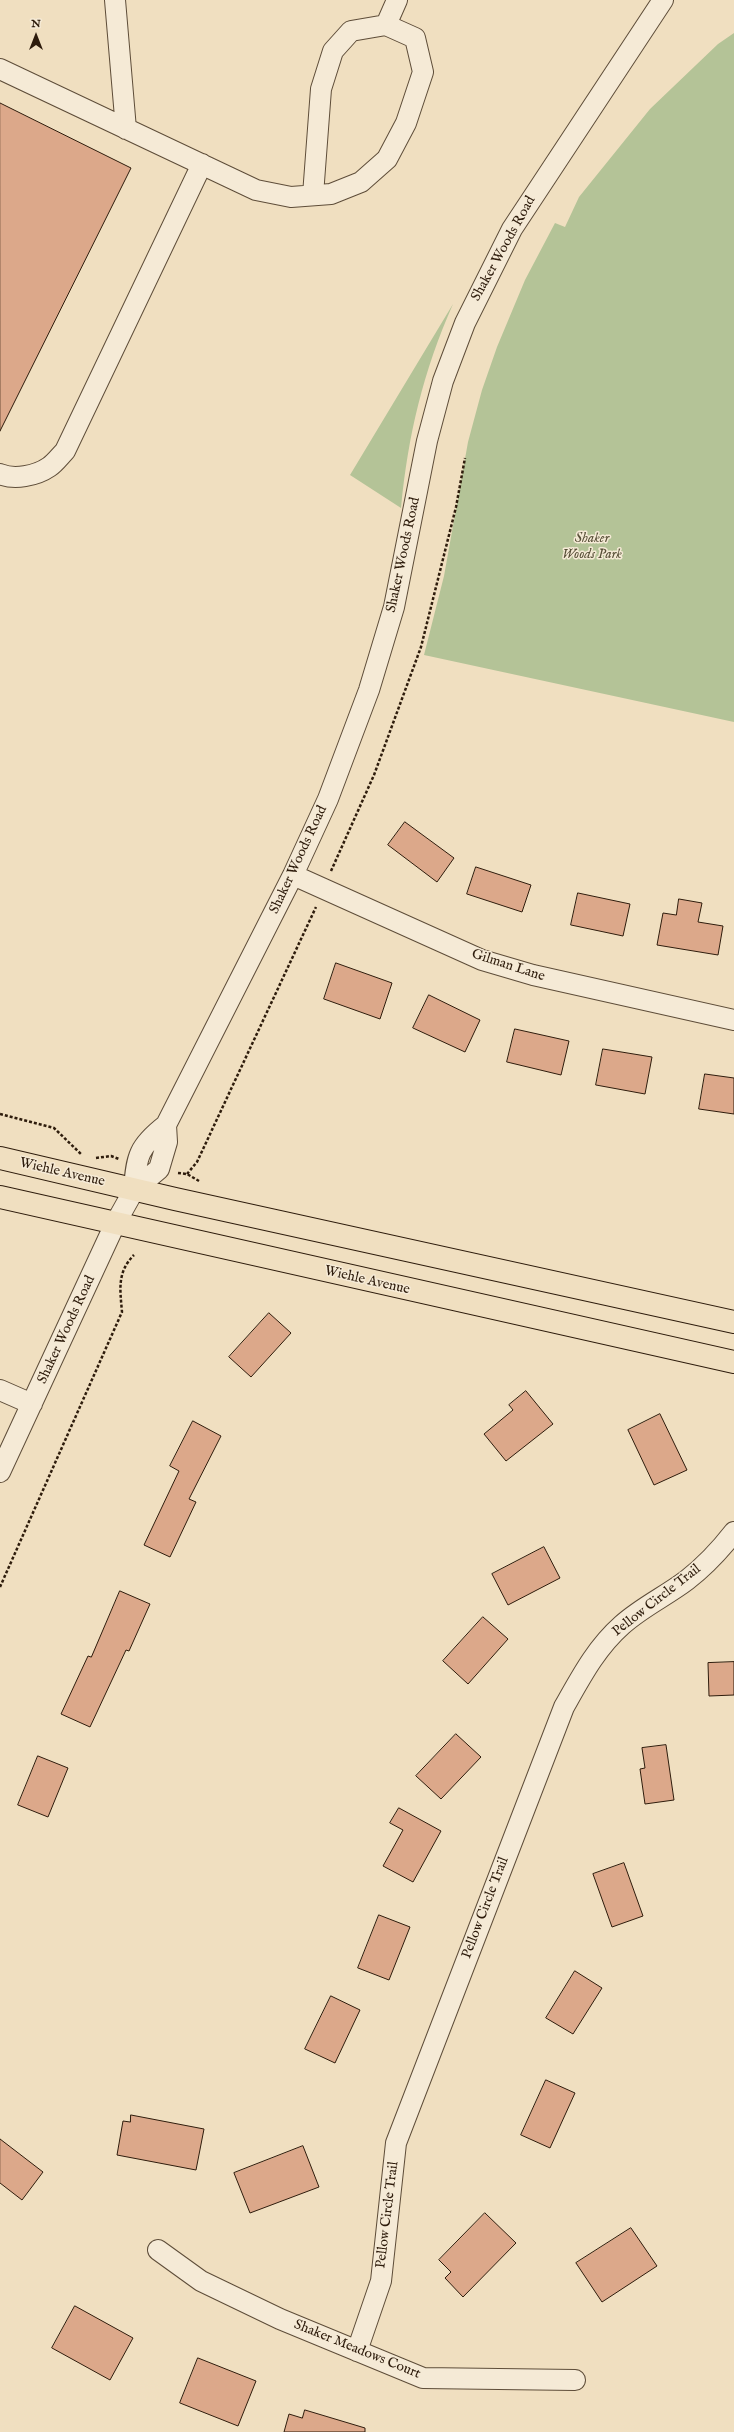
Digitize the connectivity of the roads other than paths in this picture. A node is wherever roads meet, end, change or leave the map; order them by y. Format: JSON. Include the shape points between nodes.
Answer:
{"nodes":[{"id":1,"x":115,"y":0,"type":"edge"},
{"id":2,"x":396,"y":0,"type":"edge"},
{"id":3,"x":663,"y":0,"type":"edge"},
{"id":4,"x":386,"y":24,"type":"junction"},
{"id":5,"x":0,"y":69,"type":"edge"},
{"id":6,"x":126,"y":129,"type":"junction"},
{"id":7,"x":202,"y":164,"type":"junction"},
{"id":8,"x":313,"y":195,"type":"junction"},
{"id":9,"x":0,"y":474,"type":"edge"},
{"id":10,"x":294,"y":876,"type":"junction"},
{"id":11,"x":734,"y":1020,"type":"edge"},
{"id":12,"x":166,"y":1125,"type":"junction"},
{"id":13,"x":0,"y":1158,"type":"edge"},
{"id":14,"x":134,"y":1190,"type":"junction"},
{"id":15,"x":0,"y":1197,"type":"edge"},
{"id":16,"x":115,"y":1224,"type":"junction"},
{"id":17,"x":734,"y":1322,"type":"edge"},
{"id":18,"x":734,"y":1362,"type":"edge"},
{"id":19,"x":0,"y":1390,"type":"edge"},
{"id":20,"x":32,"y":1404,"type":"junction"},
{"id":21,"x":0,"y":1472,"type":"edge"},
{"id":22,"x":732,"y":1538,"type":"edge"},
{"id":23,"x":158,"y":2250,"type":"dead end"},
{"id":24,"x":357,"y":2351,"type":"junction"},
{"id":25,"x":575,"y":2380,"type":"dead end"}],
"edges":[{"from":1,"to":6,"type":"street"},
{"from":2,"to":4,"type":"street"},
{"from":3,"to":10,"type":"street","name":"Shaker Woods Road","via":[[512,229],[465,324],[443,382],[427,441],[394,607],[369,690],[328,799]]},
{"from":4,"to":8,"type":"street","via":[[350,31],[333,51],[322,89]]},
{"from":4,"to":8,"type":"street","via":[[415,38],[423,72],[406,123],[387,159],[361,182],[331,194]]},
{"from":5,"to":6,"type":"street"},
{"from":6,"to":7,"type":"street"},
{"from":7,"to":8,"type":"street","via":[[256,190],[291,197]]},
{"from":7,"to":9,"type":"street","via":[[65,450],[50,467],[29,475],[8,478]]},
{"from":10,"to":11,"type":"street","name":"Gilman Lane","via":[[482,960],[533,975]]},
{"from":10,"to":12,"type":"street","name":"Shaker Woods Road"},
{"from":12,"to":14,"type":"street","name":"Shaker Woods Road","via":[[147,1140],[136,1164]]},
{"from":12,"to":14,"type":"street","name":"Shaker Woods Road","via":[[167,1142],[159,1169]]},
{"from":13,"to":14,"type":"main road","name":"Wiehle Avenue"},
{"from":14,"to":16,"type":"street","name":"Shaker Woods Road"},
{"from":14,"to":17,"type":"main road","name":"Wiehle Avenue"},
{"from":15,"to":16,"type":"main road","name":"Wiehle Avenue"},
{"from":16,"to":18,"type":"main road","name":"Wiehle Avenue"},
{"from":16,"to":20,"type":"street","name":"Shaker Woods Road"},
{"from":19,"to":20,"type":"street"},
{"from":20,"to":21,"type":"street","name":"Shaker Woods Road"},
{"from":22,"to":24,"type":"street","name":"Pellow Circle Trail","via":[[686,1581],[647,1605],[622,1625],[598,1650],[564,1707],[396,2143],[381,2282]]},
{"from":23,"to":24,"type":"street","name":"Shaker Meadows Court","via":[[201,2282]]},
{"from":24,"to":25,"type":"street","name":"Shaker Meadows Court","via":[[423,2378]]}]}
